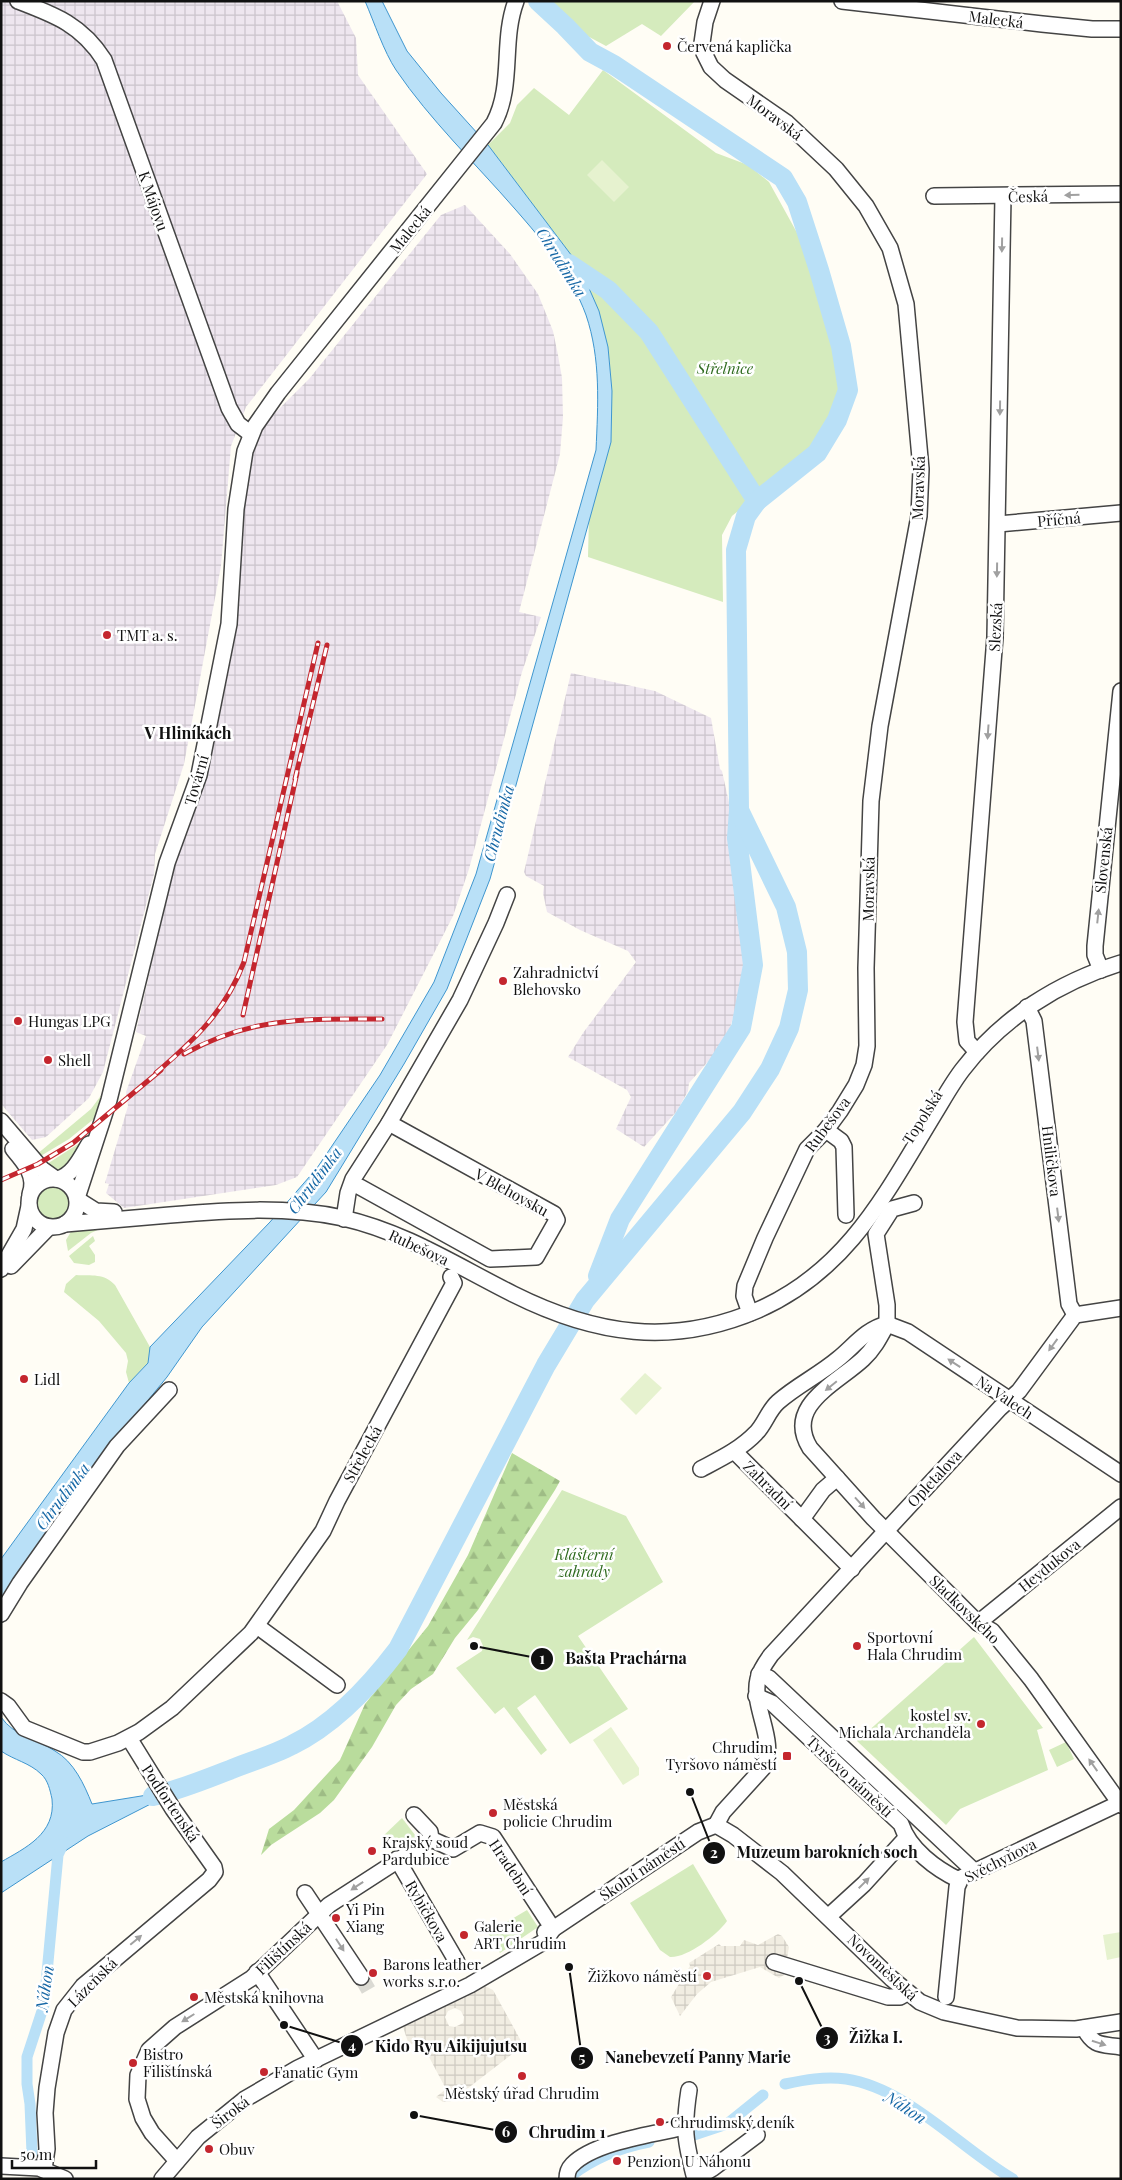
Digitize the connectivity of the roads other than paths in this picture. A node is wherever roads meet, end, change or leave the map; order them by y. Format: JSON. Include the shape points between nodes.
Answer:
{"nodes":[{"id":1,"x":18,"y":1,"type":"edge"},
{"id":2,"x":516,"y":1,"type":"edge"},
{"id":3,"x":712,"y":1,"type":"edge"},
{"id":4,"x":842,"y":1,"type":"edge"},
{"id":5,"x":1121,"y":29,"type":"edge"},
{"id":6,"x":1121,"y":194,"type":"edge"},
{"id":7,"x":934,"y":196,"type":"dead end"},
{"id":8,"x":1003,"y":196,"type":"junction"},
{"id":9,"x":251,"y":434,"type":"junction"},
{"id":10,"x":1121,"y":513,"type":"edge"},
{"id":11,"x":998,"y":524,"type":"junction"},
{"id":12,"x":1121,"y":690,"type":"edge"},
{"id":13,"x":507,"y":896,"type":"dead end"},
{"id":14,"x":1121,"y":957,"type":"edge"},
{"id":15,"x":1121,"y":963,"type":"edge"},
{"id":16,"x":1100,"y":967,"type":"junction"},
{"id":17,"x":1027,"y":1007,"type":"junction"},
{"id":18,"x":975,"y":1050,"type":"junction"},
{"id":19,"x":866,"y":1054,"type":"joint"},
{"id":20,"x":103,"y":1118,"type":"junction"},
{"id":21,"x":1,"y":1121,"type":"edge"},
{"id":22,"x":389,"y":1123,"type":"junction"},
{"id":23,"x":826,"y":1130,"type":"junction"},
{"id":24,"x":1,"y":1134,"type":"edge"},
{"id":25,"x":57,"y":1179,"type":"junction"},
{"id":26,"x":360,"y":1187,"type":"dead end"},
{"id":27,"x":77,"y":1199,"type":"junction"},
{"id":28,"x":30,"y":1200,"type":"junction"},
{"id":29,"x":914,"y":1202,"type":"dead end"},
{"id":30,"x":269,"y":1206,"type":"junction"},
{"id":31,"x":345,"y":1214,"type":"junction"},
{"id":32,"x":846,"y":1215,"type":"dead end"},
{"id":33,"x":65,"y":1224,"type":"junction"},
{"id":34,"x":49,"y":1227,"type":"junction"},
{"id":35,"x":1,"y":1269,"type":"edge"},
{"id":36,"x":1,"y":1276,"type":"edge"},
{"id":37,"x":452,"y":1277,"type":"dead end"},
{"id":38,"x":748,"y":1308,"type":"junction"},
{"id":39,"x":1121,"y":1308,"type":"edge"},
{"id":40,"x":1075,"y":1315,"type":"junction"},
{"id":41,"x":888,"y":1324,"type":"junction"},
{"id":42,"x":169,"y":1390,"type":"dead end"},
{"id":43,"x":1010,"y":1399,"type":"junction"},
{"id":44,"x":734,"y":1451,"type":"junction"},
{"id":45,"x":701,"y":1469,"type":"dead end"},
{"id":46,"x":1121,"y":1474,"type":"edge"},
{"id":47,"x":837,"y":1478,"type":"junction"},
{"id":48,"x":1121,"y":1507,"type":"edge"},
{"id":49,"x":802,"y":1519,"type":"junction"},
{"id":50,"x":886,"y":1531,"type":"junction"},
{"id":51,"x":852,"y":1569,"type":"junction"},
{"id":52,"x":1,"y":1614,"type":"edge"},
{"id":53,"x":978,"y":1622,"type":"junction"},
{"id":54,"x":257,"y":1626,"type":"junction"},
{"id":55,"x":759,"y":1674,"type":"junction"},
{"id":56,"x":337,"y":1685,"type":"dead end"},
{"id":57,"x":756,"y":1696,"type":"junction"},
{"id":58,"x":1,"y":1701,"type":"edge"},
{"id":59,"x":129,"y":1738,"type":"junction"},
{"id":60,"x":1120,"y":1804,"type":"edge"},
{"id":61,"x":414,"y":1814,"type":"dead end"},
{"id":62,"x":716,"y":1825,"type":"junction"},
{"id":63,"x":906,"y":1838,"type":"junction"},
{"id":64,"x":431,"y":1839,"type":"junction"},
{"id":65,"x":398,"y":1859,"type":"junction"},
{"id":66,"x":214,"y":1867,"type":"joint"},
{"id":67,"x":974,"y":1871,"type":"junction"},
{"id":68,"x":959,"y":1880,"type":"junction"},
{"id":69,"x":305,"y":1893,"type":"dead end"},
{"id":70,"x":319,"y":1913,"type":"junction"},
{"id":71,"x":829,"y":1916,"type":"junction"},
{"id":72,"x":553,"y":1929,"type":"junction"},
{"id":73,"x":457,"y":1962,"type":"dead end"},
{"id":74,"x":774,"y":1962,"type":"dead end"},
{"id":75,"x":503,"y":1966,"type":"joint"},
{"id":76,"x":257,"y":1972,"type":"junction"},
{"id":77,"x":361,"y":1977,"type":"tunnel mouth"},
{"id":78,"x":907,"y":1993,"type":"junction"},
{"id":79,"x":946,"y":1997,"type":"dead end"},
{"id":80,"x":1121,"y":2022,"type":"edge"},
{"id":81,"x":1084,"y":2028,"type":"junction"},
{"id":82,"x":1121,"y":2047,"type":"edge"},
{"id":83,"x":314,"y":2061,"type":"junction"},
{"id":84,"x":689,"y":2090,"type":"dead end"},
{"id":85,"x":685,"y":2134,"type":"junction"},
{"id":86,"x":757,"y":2135,"type":"dead end"},
{"id":87,"x":177,"y":2161,"type":"junction"},
{"id":88,"x":22,"y":2169,"type":"edge"},
{"id":89,"x":567,"y":2175,"type":"edge"},
{"id":90,"x":65,"y":2179,"type":"edge"},
{"id":91,"x":162,"y":2179,"type":"edge"},
{"id":92,"x":695,"y":2179,"type":"edge"}],
"edges":[{"from":1,"to":9,"type":"street","name":"K Májovu","via":[[76,28],[92,42],[104,60],[228,408],[238,424]]},
{"from":2,"to":9,"type":"street","name":"Malecká","via":[[508,33],[502,104],[489,130],[278,393]]},
{"from":3,"to":19,"type":"street","name":"Moravská","via":[[702,43],[711,67],[787,123],[848,182],[890,248],[906,304],[921,488],[873,783],[866,938]]},
{"from":4,"to":5,"type":"street","name":"Malecká","via":[[1082,28]]},
{"from":6,"to":8,"type":"street","name":"Česká","one_way":true},
{"from":7,"to":8,"type":"street","name":"Česká"},
{"from":8,"to":11,"type":"street","name":"Slezská","one_way":true},
{"from":9,"to":20,"type":"street","name":"Tovární","via":[[238,490],[229,624],[200,775],[168,863]]},
{"from":10,"to":11,"type":"street","name":"Příčná"},
{"from":11,"to":18,"type":"street","name":"Slezská","one_way":true,"via":[[995,637],[965,1022],[966,1038]]},
{"from":16,"to":12,"type":"street","name":"Slovenská","one_way":true,"via":[[1095,946]]},
{"from":13,"to":22,"type":"street","via":[[469,983]]},
{"from":14,"to":16,"type":"street","name":"Topolská"},
{"from":15,"to":16,"type":"street","name":"Topolská"},
{"from":16,"to":17,"type":"street","name":"Topolská"},
{"from":16,"to":18,"type":"street","name":"Topolská","via":[[1054,984],[1024,1002],[1000,1020]]},
{"from":17,"to":18,"type":"street","name":"Topolská"},
{"from":17,"to":40,"type":"street","name":"Hniličkova","one_way":true,"via":[[1034,1021],[1069,1304]]},
{"from":18,"to":38,"type":"street","name":"Topolská","via":[[943,1084],[864,1209],[835,1245],[796,1279]]},
{"from":19,"to":23,"type":"street","name":"Rubešova","via":[[856,1085]]},
{"from":20,"to":25,"type":"street","name":"Tovární","via":[[77,1164],[67,1175]]},
{"from":20,"to":27,"type":"street","name":"Tovární"},
{"from":21,"to":25,"type":"street","via":[[42,1168]]},
{"from":22,"to":26,"type":"street","name":"V Blehovsku","via":[[554,1214],[556,1220],[536,1257],[493,1260]]},
{"from":22,"to":31,"type":"street","via":[[353,1179]]},
{"from":23,"to":32,"type":"street","via":[[844,1147]]},
{"from":23,"to":38,"type":"street","name":"Rubešova","via":[[807,1149],[765,1238],[745,1286]]},
{"from":24,"to":28,"type":"street","via":[[30,1172],[33,1183]]},
{"from":25,"to":27,"type":"street","via":[[70,1186]]},
{"from":25,"to":28,"type":"street","via":[[40,1182]]},
{"from":27,"to":30,"type":"street","name":"Rubešova","via":[[102,1213],[201,1204]]},
{"from":27,"to":33,"type":"street","via":[[76,1213]]},
{"from":28,"to":34,"type":"street","via":[[36,1220]]},
{"from":28,"to":35,"type":"street","via":[[24,1229]]},
{"from":29,"to":41,"type":"street","via":[[892,1209],[876,1234]]},
{"from":30,"to":31,"type":"street","name":"Rubešova"},
{"from":30,"to":33,"type":"street","name":"Rubešova"},
{"from":31,"to":38,"type":"street","name":"Rubešova","via":[[393,1224],[549,1304],[600,1321],[660,1324]]},
{"from":33,"to":34,"type":"street"},
{"from":34,"to":36,"type":"street"},
{"from":37,"to":54,"type":"street","name":"Střelecká","via":[[454,1283],[323,1532]]},
{"from":39,"to":40,"type":"street"},
{"from":40,"to":43,"type":"street","name":"Opletalova","one_way":true},
{"from":43,"to":41,"type":"street","name":"Na Valech","one_way":true,"via":[[908,1332]]},
{"from":41,"to":44,"type":"street","via":[[867,1332],[829,1366],[782,1398],[754,1436]]},
{"from":41,"to":47,"type":"street","name":"Sladkovského","one_way":true,"via":[[876,1346],[808,1404],[801,1423],[803,1437],[810,1448]]},
{"from":42,"to":52,"type":"street","via":[[117,1446]]},
{"from":43,"to":46,"type":"street","name":"Na Valech"},
{"from":43,"to":50,"type":"street","name":"Opletalova"},
{"from":44,"to":45,"type":"street"},
{"from":44,"to":49,"type":"street","name":"Zahradní"},
{"from":47,"to":49,"type":"street","name":"Zahradní","via":[[823,1490]]},
{"from":47,"to":50,"type":"street","name":"Sladkovského","one_way":true},
{"from":48,"to":53,"type":"street","name":"Heydukova"},
{"from":49,"to":51,"type":"street","name":"Zahradní"},
{"from":50,"to":51,"type":"street","name":"Opletalova"},
{"from":50,"to":53,"type":"street","name":"Sladkovského"},
{"from":51,"to":55,"type":"street","name":"Opletalova","via":[[771,1655]]},
{"from":60,"to":53,"type":"street","name":"Sladkovského","one_way":true,"via":[[1030,1679],[992,1631]]},
{"from":54,"to":56,"type":"street"},
{"from":54,"to":59,"type":"street","name":"Střelecká","via":[[172,1708]]},
{"from":55,"to":57,"type":"street"},
{"from":55,"to":67,"type":"street","name":"Tyršovo náměstí","via":[[769,1678]]},
{"from":57,"to":62,"type":"street","via":[[766,1744],[766,1762],[723,1812]]},
{"from":57,"to":63,"type":"street","name":"Tyršovo náměstí","via":[[772,1703],[902,1824]]},
{"from":58,"to":59,"type":"street","name":"Střelecká","via":[[24,1728],[77,1750],[90,1752]]},
{"from":59,"to":66,"type":"street","name":"Podfortenská"},
{"from":60,"to":67,"type":"street","name":"Svěchyňova"},
{"from":61,"to":64,"type":"street","via":[[430,1832]]},
{"from":62,"to":71,"type":"street","name":"Novoměstská","via":[[771,1863]]},
{"from":62,"to":72,"type":"street","name":"Školní náměstí","via":[[698,1832]]},
{"from":63,"to":68,"type":"street","name":"Tyršovo náměstí","via":[[942,1872]]},
{"from":71,"to":63,"type":"street","one_way":true},
{"from":64,"to":65,"type":"street","name":"Filištínská"},
{"from":64,"to":72,"type":"street","name":"Hradební","via":[[453,1849],[480,1833],[492,1836]]},
{"from":65,"to":70,"type":"street","name":"Filištínská","one_way":true},
{"from":65,"to":73,"type":"street","name":"Rybičkova"},
{"from":88,"to":66,"type":"street","name":"Lázeňská","one_way":true,"via":[[48,2149],[46,2088],[56,2033],[71,1998],[209,1880],[215,1872]]},
{"from":67,"to":68,"type":"street","name":"Svěchyňova"},
{"from":68,"to":79,"type":"street","name":"Svěchyňova"},
{"from":69,"to":70,"type":"street"},
{"from":70,"to":76,"type":"street","name":"Filištínská"},
{"from":70,"to":77,"type":"street","one_way":true},
{"from":71,"to":78,"type":"street","name":"Novoměstská"},
{"from":72,"to":75,"type":"street","name":"Školní náměstí","via":[[529,1942]]},
{"from":74,"to":78,"type":"street","via":[[888,1997]]},
{"from":75,"to":83,"type":"street","name":"Široká"},
{"from":76,"to":83,"type":"street"},
{"from":76,"to":87,"type":"street","name":"Filištínská","one_way":true,"via":[[162,2036],[141,2066],[136,2090],[143,2118]]},
{"from":78,"to":81,"type":"street","name":"Novoměstská","via":[[944,2012],[1000,2025],[1047,2030]]},
{"from":80,"to":81,"type":"street","name":"Novoměstská"},
{"from":81,"to":82,"type":"street","one_way":true,"via":[[1095,2043]]},
{"from":83,"to":87,"type":"street","name":"Široká","via":[[245,2099],[207,2129]]},
{"from":84,"to":85,"type":"street"},
{"from":85,"to":89,"type":"street","via":[[623,2141],[575,2162]]},
{"from":85,"to":92,"type":"street"},
{"from":86,"to":92,"type":"street"},
{"from":87,"to":91,"type":"street","name":"Široká"},
{"from":88,"to":90,"type":"street"}]}
